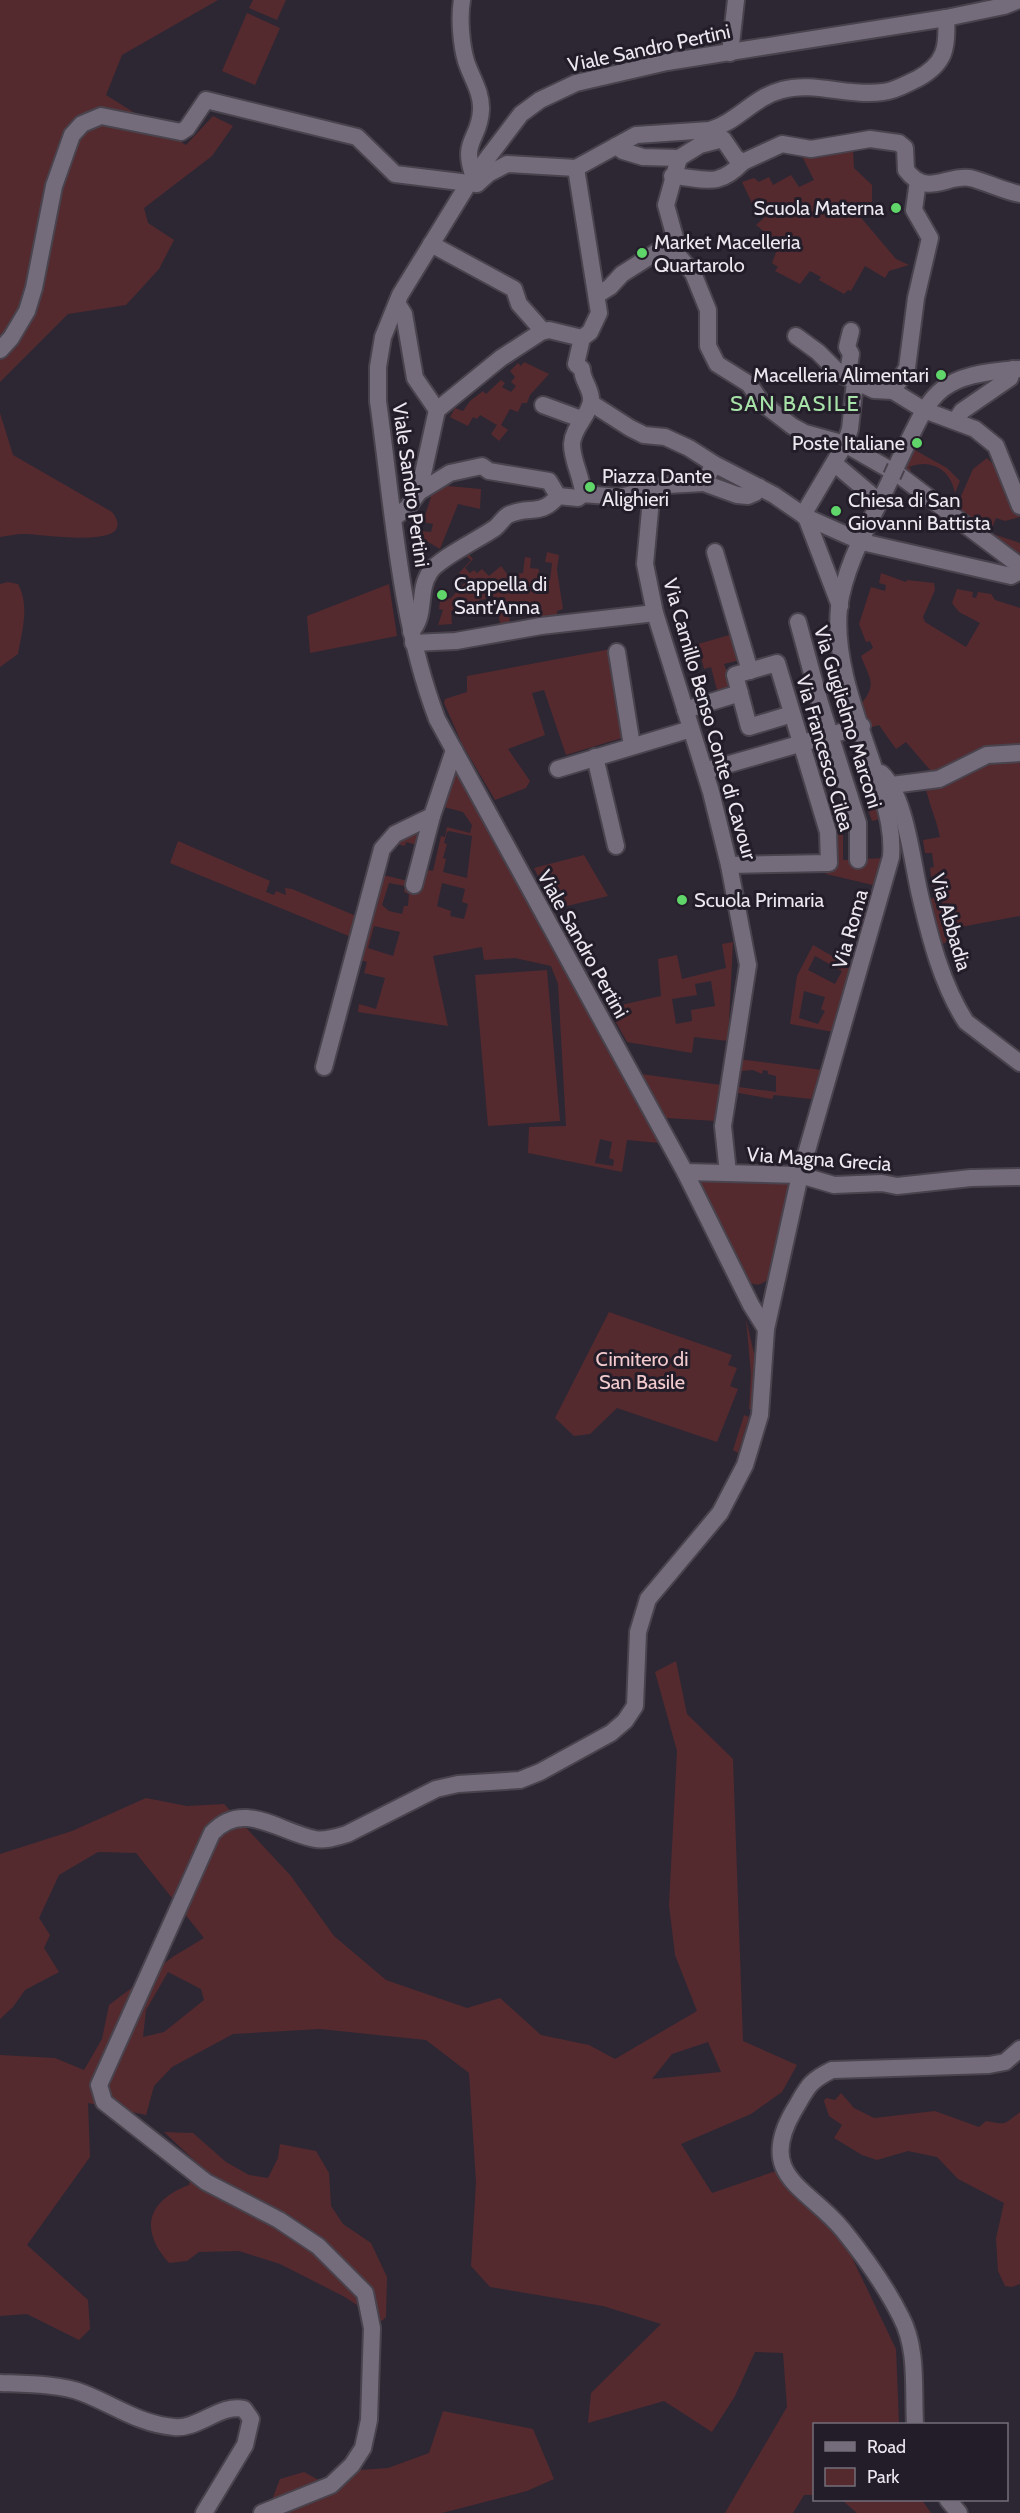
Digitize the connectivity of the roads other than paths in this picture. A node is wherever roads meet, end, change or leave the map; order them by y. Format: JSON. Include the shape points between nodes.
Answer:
{"nodes":[{"id":1,"x":462,"y":0,"type":"edge"},
{"id":2,"x":736,"y":0,"type":"edge"},
{"id":3,"x":1019,"y":0,"type":"edge"},
{"id":4,"x":946,"y":18,"type":"junction"},
{"id":5,"x":730,"y":53,"type":"junction"},
{"id":6,"x":616,"y":146,"type":"junction"},
{"id":7,"x":679,"y":158,"type":"junction"},
{"id":8,"x":743,"y":162,"type":"junction"},
{"id":9,"x":576,"y":168,"type":"junction"},
{"id":10,"x":672,"y":176,"type":"junction"},
{"id":11,"x":472,"y":179,"type":"junction"},
{"id":12,"x":918,"y":181,"type":"junction"},
{"id":13,"x":1020,"y":194,"type":"edge"},
{"id":14,"x":431,"y":244,"type":"junction"},
{"id":15,"x":669,"y":250,"type":"junction"},
{"id":16,"x":597,"y":294,"type":"junction"},
{"id":17,"x":397,"y":303,"type":"junction"},
{"id":18,"x":543,"y":331,"type":"junction"},
{"id":19,"x":851,"y":331,"type":"dead end"},
{"id":20,"x":796,"y":336,"type":"dead end"},
{"id":21,"x":582,"y":338,"type":"junction"},
{"id":22,"x":0,"y":350,"type":"edge"},
{"id":23,"x":1016,"y":369,"type":"edge"},
{"id":24,"x":855,"y":382,"type":"junction"},
{"id":25,"x":893,"y":392,"type":"junction"},
{"id":26,"x":591,"y":403,"type":"junction"},
{"id":27,"x":543,"y":405,"type":"dead end"},
{"id":28,"x":437,"y":410,"type":"junction"},
{"id":29,"x":924,"y":410,"type":"junction"},
{"id":30,"x":581,"y":419,"type":"junction"},
{"id":31,"x":956,"y":420,"type":"junction"},
{"id":32,"x":844,"y":444,"type":"junction"},
{"id":33,"x":714,"y":464,"type":"junction"},
{"id":34,"x":835,"y":464,"type":"junction"},
{"id":35,"x":891,"y":470,"type":"junction"},
{"id":36,"x":704,"y":483,"type":"junction"},
{"id":37,"x":759,"y":487,"type":"junction"},
{"id":38,"x":652,"y":489,"type":"junction"},
{"id":39,"x":419,"y":492,"type":"junction"},
{"id":40,"x":583,"y":494,"type":"junction"},
{"id":41,"x":554,"y":502,"type":"junction"},
{"id":42,"x":880,"y":502,"type":"junction"},
{"id":43,"x":1020,"y":506,"type":"edge"},
{"id":44,"x":804,"y":516,"type":"junction"},
{"id":45,"x":395,"y":517,"type":"junction"},
{"id":46,"x":862,"y":542,"type":"junction"},
{"id":47,"x":715,"y":552,"type":"dead end"},
{"id":48,"x":1020,"y":568,"type":"edge"},
{"id":49,"x":840,"y":606,"type":"junction"},
{"id":50,"x":654,"y":613,"type":"junction"},
{"id":51,"x":798,"y":622,"type":"dead end"},
{"id":52,"x":412,"y":637,"type":"junction"},
{"id":53,"x":617,"y":652,"type":"dead end"},
{"id":54,"x":742,"y":673,"type":"junction"},
{"id":55,"x":740,"y":693,"type":"junction"},
{"id":56,"x":685,"y":710,"type":"junction"},
{"id":57,"x":792,"y":714,"type":"junction"},
{"id":58,"x":862,"y":726,"type":"junction"},
{"id":59,"x":691,"y":729,"type":"junction"},
{"id":60,"x":829,"y":734,"type":"junction"},
{"id":61,"x":801,"y":742,"type":"junction"},
{"id":62,"x":632,"y":746,"type":"junction"},
{"id":63,"x":454,"y":750,"type":"junction"},
{"id":64,"x":1020,"y":753,"type":"edge"},
{"id":65,"x":595,"y":757,"type":"junction"},
{"id":66,"x":558,"y":769,"type":"dead end"},
{"id":67,"x":705,"y":771,"type":"junction"},
{"id":68,"x":876,"y":774,"type":"junction"},
{"id":69,"x":892,"y":785,"type":"junction"},
{"id":70,"x":432,"y":816,"type":"junction"},
{"id":71,"x":616,"y":846,"type":"dead end"},
{"id":72,"x":858,"y":860,"type":"dead end"},
{"id":73,"x":729,"y":865,"type":"junction"},
{"id":74,"x":414,"y":885,"type":"dead end"},
{"id":75,"x":1020,"y":1063,"type":"edge"},
{"id":76,"x":324,"y":1067,"type":"dead end"},
{"id":77,"x":686,"y":1172,"type":"junction"},
{"id":78,"x":728,"y":1173,"type":"junction"},
{"id":79,"x":800,"y":1175,"type":"junction"},
{"id":80,"x":1020,"y":1177,"type":"edge"},
{"id":81,"x":766,"y":1329,"type":"junction"},
{"id":82,"x":1020,"y":2049,"type":"edge"},
{"id":83,"x":0,"y":2383,"type":"edge"},
{"id":84,"x":915,"y":2423,"type":"edge"},
{"id":85,"x":950,"y":2501,"type":"edge"},
{"id":86,"x":204,"y":2513,"type":"edge"},
{"id":87,"x":262,"y":2513,"type":"edge"},
{"id":88,"x":959,"y":2513,"type":"edge"}],
"edges":[{"from":1,"to":11,"type":"street","via":[[465,60],[481,103],[467,160]]},
{"from":2,"to":5,"type":"street"},
{"from":3,"to":4,"type":"street","name":"Viale Sandro Pertini"},
{"from":4,"to":5,"type":"street","name":"Viale Sandro Pertini"},
{"from":4,"to":6,"type":"street","via":[[948,41],[940,59],[927,73],[899,88],[883,92],[780,90],[720,127],[701,132],[636,135]]},
{"from":5,"to":11,"type":"street","name":"Viale Sandro Pertini","via":[[589,79],[549,94],[522,114]]},
{"from":6,"to":7,"type":"street","via":[[643,157]]},
{"from":6,"to":9,"type":"street"},
{"from":7,"to":8,"type":"street","via":[[700,145],[723,138]]},
{"from":7,"to":10,"type":"street"},
{"from":8,"to":10,"type":"street","via":[[732,173],[712,182]]},
{"from":8,"to":12,"type":"street","via":[[782,144],[811,149],[882,140],[905,147],[906,170]]},
{"from":9,"to":11,"type":"street","via":[[507,164],[477,184]]},
{"from":9,"to":16,"type":"street"},
{"from":10,"to":15,"type":"street","via":[[666,205],[677,245]]},
{"from":11,"to":14,"type":"street","name":"Viale Sandro Pertini"},
{"from":11,"to":22,"type":"street","via":[[396,174],[357,137],[206,100],[181,132],[101,116],[82,124],[72,135],[54,186],[27,311]]},
{"from":12,"to":13,"type":"street","via":[[935,185],[958,177]]},
{"from":12,"to":25,"type":"street","via":[[914,210],[930,238],[906,368]]},
{"from":14,"to":17,"type":"street","name":"Viale Sandro Pertini"},
{"from":14,"to":18,"type":"street","via":[[514,289],[519,304]]},
{"from":15,"to":16,"type":"street","via":[[622,274]]},
{"from":15,"to":32,"type":"street","via":[[693,273],[708,310],[708,346],[717,364],[749,384],[762,403],[792,426]]},
{"from":16,"to":21,"type":"street","via":[[599,313],[590,332]]},
{"from":17,"to":28,"type":"street","via":[[404,314],[415,378]]},
{"from":17,"to":45,"type":"street","name":"Viale Sandro Pertini","via":[[383,337],[378,367],[378,401]]},
{"from":18,"to":21,"type":"street"},
{"from":18,"to":28,"type":"street","via":[[501,358]]},
{"from":19,"to":24,"type":"street","via":[[848,373]]},
{"from":20,"to":24,"type":"street"},
{"from":21,"to":26,"type":"street","via":[[576,364],[582,369]]},
{"from":23,"to":29,"type":"street","name":"Via Roma","via":[[949,382]]},
{"from":23,"to":31,"type":"street"},
{"from":24,"to":25,"type":"street"},
{"from":24,"to":32,"type":"street","via":[[850,429]]},
{"from":25,"to":29,"type":"street"},
{"from":26,"to":30,"type":"street"},
{"from":26,"to":33,"type":"street","via":[[644,435],[665,437]]},
{"from":27,"to":30,"type":"street"},
{"from":28,"to":39,"type":"street"},
{"from":29,"to":31,"type":"street"},
{"from":29,"to":35,"type":"street","name":"Via Roma"},
{"from":30,"to":40,"type":"street","via":[[572,440]]},
{"from":31,"to":43,"type":"street","via":[[996,446]]},
{"from":32,"to":34,"type":"street"},
{"from":32,"to":35,"type":"street"},
{"from":33,"to":36,"type":"street"},
{"from":33,"to":37,"type":"street"},
{"from":34,"to":42,"type":"street"},
{"from":34,"to":44,"type":"street","via":[[817,488]]},
{"from":35,"to":42,"type":"street","name":"Via Roma"},
{"from":35,"to":48,"type":"street"},
{"from":36,"to":37,"type":"street","via":[[748,496]]},
{"from":36,"to":38,"type":"street"},
{"from":37,"to":44,"type":"street"},
{"from":38,"to":40,"type":"street","via":[[620,497]]},
{"from":38,"to":50,"type":"street","name":"Via Camillo Benso Conte di Cavour","via":[[645,564]]},
{"from":39,"to":41,"type":"street","via":[[450,473],[482,466],[489,471],[549,481]]},
{"from":39,"to":45,"type":"street"},
{"from":40,"to":41,"type":"street"},
{"from":41,"to":52,"type":"street","via":[[506,516],[496,527],[430,571],[422,614]]},
{"from":42,"to":46,"type":"street","name":"Via Roma"},
{"from":44,"to":46,"type":"street"},
{"from":44,"to":49,"type":"street"},
{"from":45,"to":52,"type":"street","name":"Viale Sandro Pertini"},
{"from":46,"to":48,"type":"street","via":[[1011,576]]},
{"from":46,"to":49,"type":"street","name":"Via Roma","via":[[846,578]]},
{"from":47,"to":54,"type":"street"},
{"from":49,"to":58,"type":"street","name":"Via Roma","via":[[839,648]]},
{"from":50,"to":52,"type":"street","via":[[456,641]]},
{"from":50,"to":56,"type":"street","name":"Via Camillo Benso Conte di Cavour"},
{"from":51,"to":60,"type":"street","name":"Via Guglielmo Marconi"},
{"from":52,"to":63,"type":"street","name":"Viale Sandro Pertini","via":[[424,687]]},
{"from":53,"to":62,"type":"street"},
{"from":54,"to":55,"type":"street"},
{"from":54,"to":57,"type":"street","name":"Via Francesco Cilea","via":[[777,663]]},
{"from":55,"to":56,"type":"street"},
{"from":55,"to":57,"type":"street","via":[[749,727]]},
{"from":56,"to":59,"type":"street","name":"Via Camillo Benso Conte di Cavour"},
{"from":57,"to":61,"type":"street","name":"Via Francesco Cilea"},
{"from":58,"to":60,"type":"street"},
{"from":58,"to":68,"type":"street","name":"Via Roma"},
{"from":59,"to":62,"type":"street"},
{"from":59,"to":67,"type":"street","name":"Via Camillo Benso Conte di Cavour"},
{"from":60,"to":61,"type":"street"},
{"from":60,"to":72,"type":"street","name":"Via Guglielmo Marconi","via":[[858,823]]},
{"from":61,"to":67,"type":"street"},
{"from":61,"to":73,"type":"street","name":"Via Francesco Cilea","via":[[828,832],[829,863]]},
{"from":62,"to":65,"type":"street"},
{"from":63,"to":70,"type":"street"},
{"from":63,"to":77,"type":"street","name":"Viale Sandro Pertini"},
{"from":64,"to":69,"type":"street","via":[[987,755],[939,779]]},
{"from":65,"to":66,"type":"street"},
{"from":65,"to":71,"type":"street"},
{"from":67,"to":73,"type":"street","name":"Via Camillo Benso Conte di Cavour"},
{"from":68,"to":69,"type":"street","via":[[881,773]]},
{"from":68,"to":79,"type":"street","name":"Via Roma","via":[[890,822],[891,857]]},
{"from":69,"to":75,"type":"street","name":"Via Abbadia","via":[[921,899],[951,994],[966,1022]]},
{"from":70,"to":74,"type":"street"},
{"from":70,"to":76,"type":"street","via":[[395,834],[382,849]]},
{"from":73,"to":78,"type":"street","name":"Via Camillo Benso Conte di Cavour","via":[[748,965],[723,1126]]},
{"from":77,"to":78,"type":"street","name":"Via Magna Grecia"},
{"from":77,"to":81,"type":"street","name":"Viale Sandro Pertini"},
{"from":78,"to":79,"type":"street","name":"Via Magna Grecia"},
{"from":79,"to":80,"type":"street","name":"Via Magna Grecia","via":[[834,1185],[897,1186]]},
{"from":79,"to":81,"type":"street","name":"Via Roma"},
{"from":81,"to":87,"type":"street","name":"Via Roma","via":[[760,1415],[745,1465],[720,1513],[648,1599],[638,1632],[638,1692],[625,1721],[611,1733],[520,1780],[458,1784],[436,1790],[347,1834],[316,1839],[248,1817],[222,1822],[212,1833],[105,2069],[99,2085],[104,2102],[206,2182],[279,2220],[318,2246],[365,2293],[372,2328],[369,2420],[363,2448],[331,2485]]},
{"from":82,"to":84,"type":"street","via":[[1005,2062],[989,2065],[832,2070],[812,2079],[780,2142],[779,2152],[792,2181],[842,2228],[901,2317],[912,2346]]},
{"from":83,"to":86,"type":"street","via":[[81,2392],[130,2416],[176,2428],[237,2407],[244,2409],[251,2419],[245,2445]]},
{"from":85,"to":88,"type":"street"}]}
